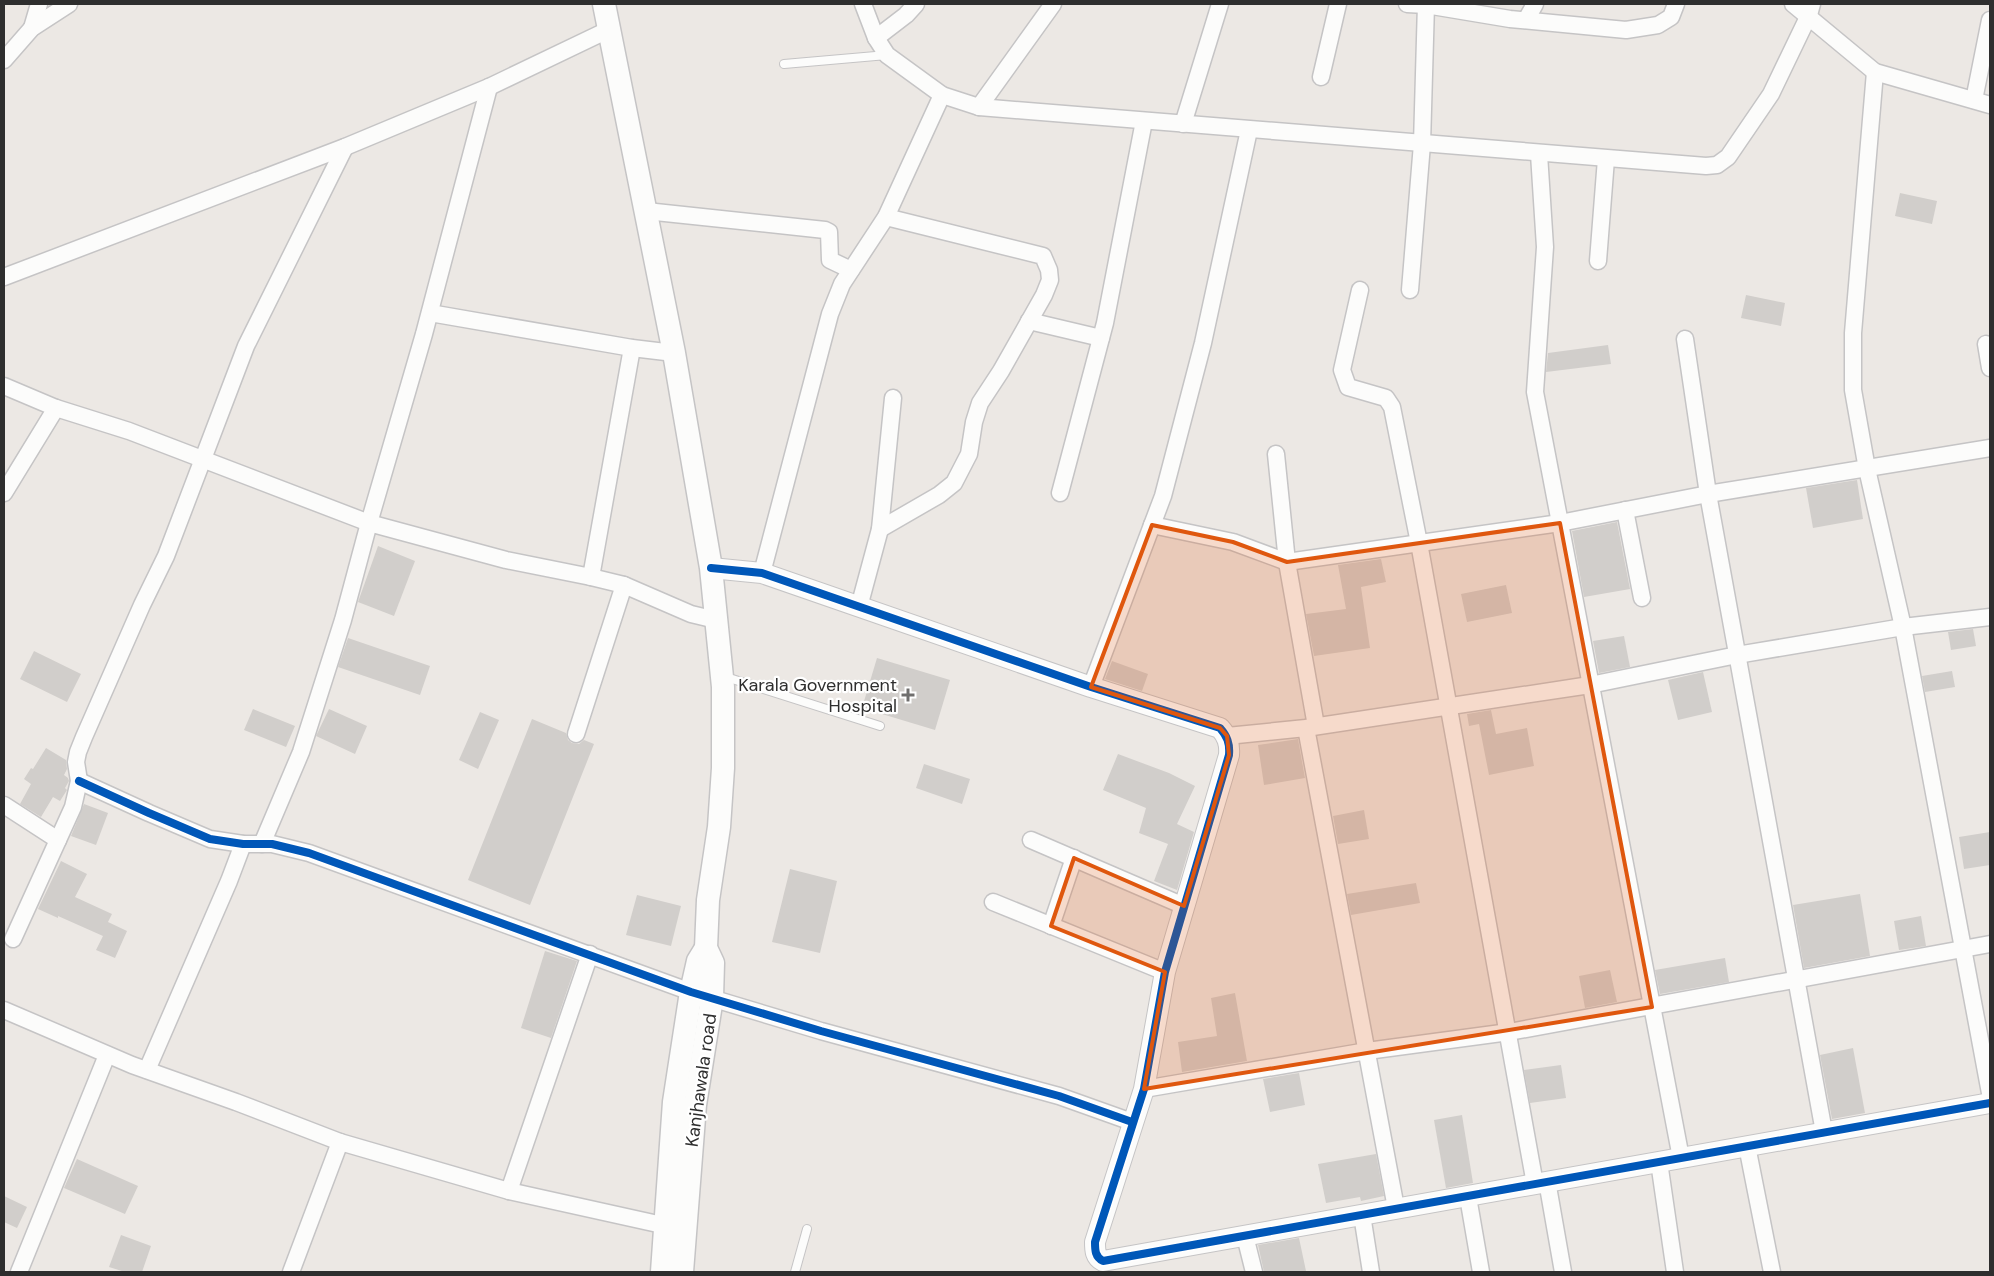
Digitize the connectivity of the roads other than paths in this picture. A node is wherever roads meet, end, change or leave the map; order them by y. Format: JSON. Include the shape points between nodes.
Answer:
{"nodes":[{"id":1,"x":39,"y":4,"type":"edge"},
{"id":2,"x":69,"y":4,"type":"edge"},
{"id":3,"x":604,"y":4,"type":"edge"},
{"id":4,"x":863,"y":4,"type":"edge"},
{"id":5,"x":916,"y":4,"type":"edge"},
{"id":6,"x":1053,"y":4,"type":"edge"},
{"id":7,"x":1220,"y":4,"type":"edge"},
{"id":8,"x":1338,"y":4,"type":"edge"},
{"id":9,"x":1407,"y":4,"type":"edge"},
{"id":10,"x":1426,"y":4,"type":"edge"},
{"id":11,"x":1535,"y":4,"type":"edge"},
{"id":12,"x":1676,"y":4,"type":"edge"},
{"id":13,"x":1793,"y":4,"type":"edge"},
{"id":14,"x":1810,"y":10,"type":"edge"},
{"id":15,"x":1526,"y":20,"type":"junction"},
{"id":16,"x":1990,"y":20,"type":"edge"},
{"id":17,"x":32,"y":28,"type":"junction"},
{"id":18,"x":610,"y":29,"type":"junction"},
{"id":19,"x":876,"y":38,"type":"junction"},
{"id":20,"x":886,"y":55,"type":"junction"},
{"id":21,"x":4,"y":60,"type":"edge"},
{"id":22,"x":784,"y":64,"type":"dead end"},
{"id":23,"x":1875,"y":72,"type":"junction"},
{"id":24,"x":1321,"y":77,"type":"dead end"},
{"id":25,"x":489,"y":87,"type":"junction"},
{"id":26,"x":942,"y":95,"type":"junction"},
{"id":27,"x":1974,"y":100,"type":"junction"},
{"id":28,"x":1990,"y":105,"type":"edge"},
{"id":29,"x":979,"y":107,"type":"junction"},
{"id":30,"x":1144,"y":121,"type":"junction"},
{"id":31,"x":1183,"y":124,"type":"junction"},
{"id":32,"x":1249,"y":130,"type":"junction"},
{"id":33,"x":1422,"y":144,"type":"junction"},
{"id":34,"x":345,"y":147,"type":"junction"},
{"id":35,"x":1539,"y":154,"type":"junction"},
{"id":36,"x":1606,"y":159,"type":"junction"},
{"id":37,"x":646,"y":211,"type":"junction"},
{"id":38,"x":886,"y":217,"type":"junction"},
{"id":39,"x":1598,"y":261,"type":"dead end"},
{"id":40,"x":851,"y":270,"type":"junction"},
{"id":41,"x":4,"y":277,"type":"edge"},
{"id":42,"x":1360,"y":290,"type":"dead end"},
{"id":43,"x":1410,"y":290,"type":"dead end"},
{"id":44,"x":430,"y":313,"type":"junction"},
{"id":45,"x":1029,"y":321,"type":"junction"},
{"id":46,"x":1101,"y":338,"type":"junction"},
{"id":47,"x":1685,"y":339,"type":"dead end"},
{"id":48,"x":1986,"y":344,"type":"dead end"},
{"id":49,"x":632,"y":348,"type":"junction"},
{"id":50,"x":674,"y":353,"type":"junction"},
{"id":51,"x":1990,"y":368,"type":"edge"},
{"id":52,"x":4,"y":386,"type":"edge"},
{"id":53,"x":893,"y":398,"type":"dead end"},
{"id":54,"x":56,"y":408,"type":"junction"},
{"id":55,"x":1990,"y":448,"type":"edge"},
{"id":56,"x":1276,"y":454,"type":"dead end"},
{"id":57,"x":203,"y":460,"type":"junction"},
{"id":58,"x":1867,"y":468,"type":"junction"},
{"id":59,"x":4,"y":493,"type":"edge"},
{"id":60,"x":1060,"y":493,"type":"dead end"},
{"id":61,"x":1708,"y":494,"type":"junction"},
{"id":62,"x":1625,"y":510,"type":"junction"},
{"id":63,"x":1560,"y":523,"type":"junction"},
{"id":64,"x":369,"y":524,"type":"junction"},
{"id":65,"x":1152,"y":525,"type":"junction"},
{"id":66,"x":880,"y":529,"type":"junction"},
{"id":67,"x":1419,"y":543,"type":"junction"},
{"id":68,"x":1287,"y":562,"type":"junction"},
{"id":69,"x":711,"y":568,"type":"junction"},
{"id":70,"x":762,"y":573,"type":"junction"},
{"id":71,"x":591,"y":577,"type":"junction"},
{"id":72,"x":624,"y":585,"type":"junction"},
{"id":73,"x":1642,"y":598,"type":"dead end"},
{"id":74,"x":859,"y":607,"type":"junction"},
{"id":75,"x":1990,"y":617,"type":"edge"},
{"id":76,"x":716,"y":620,"type":"junction"},
{"id":77,"x":1902,"y":628,"type":"junction"},
{"id":78,"x":1737,"y":655,"type":"junction"},
{"id":79,"x":722,"y":676,"type":"junction"},
{"id":80,"x":1590,"y":685,"type":"junction"},
{"id":81,"x":1091,"y":687,"type":"junction"},
{"id":82,"x":1449,"y":706,"type":"junction"},
{"id":83,"x":880,"y":726,"type":"dead end"},
{"id":84,"x":1311,"y":727,"type":"junction"},
{"id":85,"x":576,"y":734,"type":"dead end"},
{"id":86,"x":1227,"y":736,"type":"junction"},
{"id":87,"x":79,"y":781,"type":"junction"},
{"id":88,"x":4,"y":805,"type":"edge"},
{"id":89,"x":58,"y":840,"type":"junction"},
{"id":90,"x":1031,"y":840,"type":"dead end"},
{"id":91,"x":243,"y":844,"type":"junction"},
{"id":92,"x":262,"y":844,"type":"junction"},
{"id":93,"x":1074,"y":858,"type":"junction"},
{"id":94,"x":993,"y":902,"type":"dead end"},
{"id":95,"x":1184,"y":906,"type":"junction"},
{"id":96,"x":1051,"y":926,"type":"junction"},
{"id":97,"x":13,"y":939,"type":"dead end"},
{"id":98,"x":1990,"y":944,"type":"edge"},
{"id":99,"x":1964,"y":949,"type":"junction"},
{"id":100,"x":590,"y":954,"type":"junction"},
{"id":101,"x":1165,"y":972,"type":"junction"},
{"id":102,"x":1796,"y":980,"type":"junction"},
{"id":103,"x":702,"y":995,"type":"junction"},
{"id":104,"x":1652,"y":1007,"type":"junction"},
{"id":105,"x":4,"y":1010,"type":"edge"},
{"id":106,"x":1509,"y":1032,"type":"junction"},
{"id":107,"x":1367,"y":1051,"type":"junction"},
{"id":108,"x":107,"y":1054,"type":"junction"},
{"id":109,"x":147,"y":1070,"type":"junction"},
{"id":110,"x":1144,"y":1089,"type":"junction"},
{"id":111,"x":1990,"y":1094,"type":"edge"},
{"id":112,"x":1990,"y":1103,"type":"edge"},
{"id":113,"x":1132,"y":1122,"type":"junction"},
{"id":114,"x":1824,"y":1132,"type":"junction"},
{"id":115,"x":340,"y":1142,"type":"junction"},
{"id":116,"x":1747,"y":1146,"type":"junction"},
{"id":117,"x":1681,"y":1158,"type":"junction"},
{"id":118,"x":1659,"y":1162,"type":"junction"},
{"id":119,"x":1541,"y":1182,"type":"junction"},
{"id":120,"x":509,"y":1191,"type":"junction"},
{"id":121,"x":1468,"y":1197,"type":"junction"},
{"id":122,"x":1396,"y":1208,"type":"junction"},
{"id":123,"x":1362,"y":1214,"type":"junction"},
{"id":124,"x":674,"y":1228,"type":"junction"},
{"id":125,"x":807,"y":1229,"type":"dead end"},
{"id":126,"x":1246,"y":1236,"type":"junction"},
{"id":127,"x":1096,"y":1266,"type":"edge"},
{"id":128,"x":19,"y":1272,"type":"edge"},
{"id":129,"x":291,"y":1272,"type":"edge"},
{"id":130,"x":662,"y":1272,"type":"edge"},
{"id":131,"x":682,"y":1272,"type":"edge"},
{"id":132,"x":795,"y":1272,"type":"edge"},
{"id":133,"x":1254,"y":1272,"type":"edge"},
{"id":134,"x":1372,"y":1272,"type":"edge"},
{"id":135,"x":1481,"y":1272,"type":"edge"},
{"id":136,"x":1563,"y":1272,"type":"edge"},
{"id":137,"x":1675,"y":1272,"type":"edge"},
{"id":138,"x":1772,"y":1272,"type":"edge"}],
"edges":[{"from":1,"to":17,"type":"street"},
{"from":2,"to":17,"type":"street"},
{"from":3,"to":18,"type":"main road"},
{"from":4,"to":19,"type":"street"},
{"from":5,"to":19,"type":"street"},
{"from":6,"to":29,"type":"street"},
{"from":7,"to":31,"type":"street"},
{"from":8,"to":24,"type":"street"},
{"from":9,"to":10,"type":"street"},
{"from":10,"to":15,"type":"street"},
{"from":10,"to":33,"type":"street"},
{"from":11,"to":15,"type":"street"},
{"from":12,"to":15,"type":"street","via":[[1671,17],[1658,25],[1626,30]]},
{"from":13,"to":14,"type":"street"},
{"from":14,"to":23,"type":"street"},
{"from":14,"to":36,"type":"street","via":[[1771,94],[1724,162],[1706,166]]},
{"from":16,"to":27,"type":"street"},
{"from":17,"to":21,"type":"street"},
{"from":18,"to":25,"type":"street"},
{"from":18,"to":37,"type":"main road"},
{"from":19,"to":20,"type":"street"},
{"from":20,"to":22,"type":"lane"},
{"from":20,"to":26,"type":"street"},
{"from":23,"to":27,"type":"street"},
{"from":23,"to":58,"type":"street","via":[[1853,333],[1854,390]]},
{"from":25,"to":34,"type":"street"},
{"from":25,"to":44,"type":"street"},
{"from":26,"to":29,"type":"street"},
{"from":26,"to":38,"type":"street"},
{"from":27,"to":28,"type":"street"},
{"from":29,"to":30,"type":"street"},
{"from":30,"to":31,"type":"street"},
{"from":30,"to":46,"type":"street"},
{"from":31,"to":32,"type":"street"},
{"from":32,"to":33,"type":"street"},
{"from":32,"to":65,"type":"street","via":[[1203,343],[1163,496]]},
{"from":33,"to":35,"type":"street"},
{"from":33,"to":43,"type":"street"},
{"from":34,"to":41,"type":"street"},
{"from":34,"to":57,"type":"street","via":[[246,346]]},
{"from":35,"to":36,"type":"street"},
{"from":35,"to":63,"type":"street","via":[[1545,247],[1535,392]]},
{"from":36,"to":39,"type":"street"},
{"from":37,"to":40,"type":"street","via":[[825,230],[830,237],[830,260]]},
{"from":37,"to":50,"type":"main road"},
{"from":38,"to":40,"type":"street"},
{"from":38,"to":45,"type":"street","via":[[1043,256],[1050,280]]},
{"from":40,"to":70,"type":"street","via":[[830,314]]},
{"from":42,"to":67,"type":"street","via":[[1342,370],[1348,387],[1386,398],[1392,407]]},
{"from":44,"to":49,"type":"street"},
{"from":44,"to":64,"type":"street"},
{"from":45,"to":46,"type":"street"},
{"from":45,"to":66,"type":"street","via":[[980,403],[970,454],[954,483]]},
{"from":46,"to":60,"type":"street"},
{"from":47,"to":61,"type":"street"},
{"from":48,"to":51,"type":"street"},
{"from":49,"to":50,"type":"street"},
{"from":49,"to":71,"type":"street"},
{"from":50,"to":69,"type":"main road"},
{"from":52,"to":54,"type":"street"},
{"from":53,"to":66,"type":"street"},
{"from":54,"to":57,"type":"street","via":[[129,431]]},
{"from":54,"to":59,"type":"street"},
{"from":55,"to":58,"type":"street"},
{"from":56,"to":68,"type":"street"},
{"from":57,"to":64,"type":"street"},
{"from":57,"to":87,"type":"street","via":[[166,556],[78,752]]},
{"from":58,"to":61,"type":"street"},
{"from":58,"to":77,"type":"street"},
{"from":61,"to":62,"type":"street"},
{"from":61,"to":78,"type":"street"},
{"from":62,"to":63,"type":"street"},
{"from":62,"to":73,"type":"street"},
{"from":63,"to":67,"type":"street"},
{"from":63,"to":80,"type":"street"},
{"from":64,"to":71,"type":"street","via":[[506,560]]},
{"from":64,"to":92,"type":"street","via":[[343,620],[301,752]]},
{"from":65,"to":68,"type":"street","via":[[1233,542]]},
{"from":65,"to":81,"type":"street"},
{"from":66,"to":74,"type":"street"},
{"from":67,"to":68,"type":"street"},
{"from":67,"to":82,"type":"street"},
{"from":68,"to":84,"type":"street"},
{"from":69,"to":70,"type":"street"},
{"from":69,"to":76,"type":"main road"},
{"from":70,"to":74,"type":"street"},
{"from":71,"to":72,"type":"street"},
{"from":72,"to":76,"type":"street","via":[[691,614]]},
{"from":72,"to":85,"type":"street"},
{"from":74,"to":81,"type":"street"},
{"from":75,"to":77,"type":"street"},
{"from":76,"to":79,"type":"main road"},
{"from":77,"to":78,"type":"street"},
{"from":77,"to":99,"type":"street"},
{"from":78,"to":80,"type":"street"},
{"from":78,"to":102,"type":"street"},
{"from":79,"to":83,"type":"lane"},
{"from":79,"to":103,"type":"main road","name":"Kanjhawala road","via":[[723,768],[719,827],[708,900],[706,948],[698,961]]},
{"from":80,"to":82,"type":"street"},
{"from":80,"to":104,"type":"street"},
{"from":81,"to":86,"type":"street","via":[[1220,728]]},
{"from":82,"to":84,"type":"street"},
{"from":82,"to":106,"type":"street"},
{"from":84,"to":86,"type":"street"},
{"from":84,"to":107,"type":"street"},
{"from":86,"to":95,"type":"street","via":[[1229,755]]},
{"from":87,"to":89,"type":"street","via":[[74,807]]},
{"from":87,"to":91,"type":"street","via":[[210,839]]},
{"from":88,"to":89,"type":"street"},
{"from":89,"to":97,"type":"street"},
{"from":90,"to":93,"type":"street"},
{"from":91,"to":92,"type":"street"},
{"from":91,"to":109,"type":"street"},
{"from":92,"to":100,"type":"street","via":[[309,852]]},
{"from":93,"to":95,"type":"street"},
{"from":93,"to":96,"type":"street"},
{"from":94,"to":96,"type":"street"},
{"from":95,"to":101,"type":"street"},
{"from":96,"to":101,"type":"street"},
{"from":98,"to":99,"type":"street"},
{"from":99,"to":102,"type":"street"},
{"from":99,"to":111,"type":"street"},
{"from":100,"to":103,"type":"street"},
{"from":100,"to":120,"type":"street"},
{"from":101,"to":110,"type":"street"},
{"from":102,"to":104,"type":"street"},
{"from":102,"to":114,"type":"street"},
{"from":103,"to":113,"type":"street","via":[[1058,1096]]},
{"from":103,"to":124,"type":"main road","name":"Kanjhawala road","via":[[674,1102]]},
{"from":104,"to":106,"type":"street"},
{"from":104,"to":117,"type":"street"},
{"from":105,"to":108,"type":"street"},
{"from":106,"to":107,"type":"street"},
{"from":106,"to":119,"type":"street"},
{"from":107,"to":110,"type":"street"},
{"from":107,"to":122,"type":"street"},
{"from":108,"to":109,"type":"street"},
{"from":108,"to":128,"type":"street"},
{"from":109,"to":115,"type":"street"},
{"from":110,"to":113,"type":"street"},
{"from":112,"to":114,"type":"street"},
{"from":113,"to":127,"type":"street","via":[[1095,1242]]},
{"from":114,"to":116,"type":"street"},
{"from":115,"to":120,"type":"street"},
{"from":115,"to":129,"type":"street"},
{"from":116,"to":117,"type":"street"},
{"from":116,"to":138,"type":"street"},
{"from":117,"to":118,"type":"street"},
{"from":118,"to":119,"type":"street"},
{"from":118,"to":137,"type":"street"},
{"from":119,"to":121,"type":"street"},
{"from":119,"to":136,"type":"street"},
{"from":120,"to":124,"type":"street"},
{"from":121,"to":122,"type":"street"},
{"from":121,"to":135,"type":"street"},
{"from":122,"to":123,"type":"street"},
{"from":123,"to":126,"type":"street"},
{"from":123,"to":134,"type":"street"},
{"from":124,"to":130,"type":"main road","name":"Kanjhawala road"},
{"from":124,"to":131,"type":"main road","name":"Kanjhawala road"},
{"from":125,"to":132,"type":"lane"},
{"from":126,"to":127,"type":"street","via":[[1103,1261]]},
{"from":126,"to":133,"type":"street"}]}
